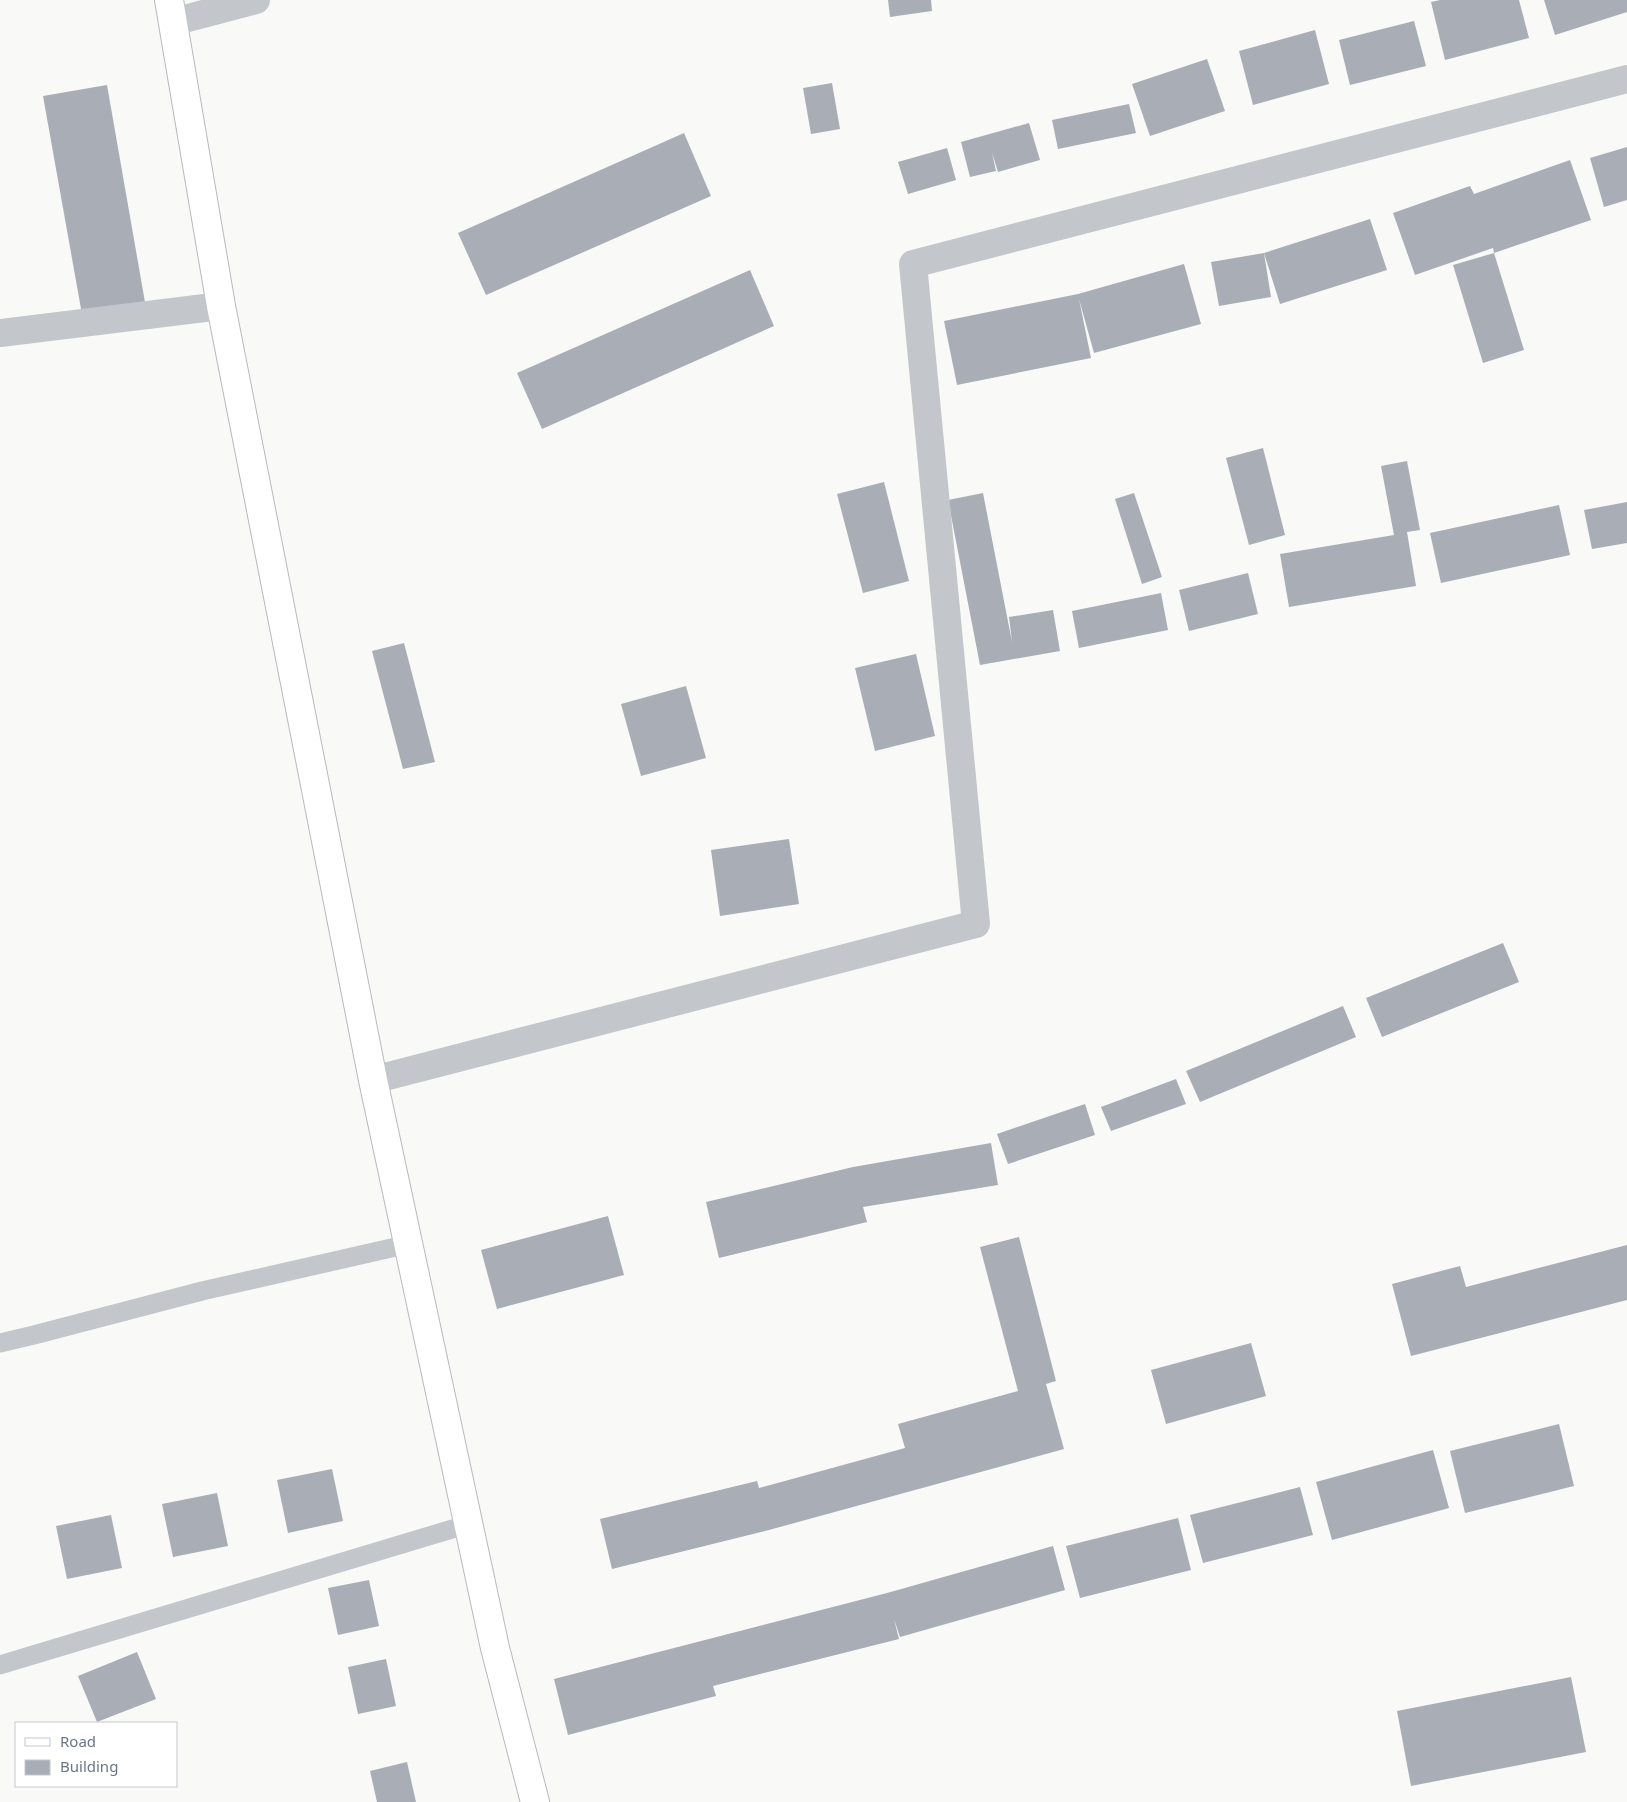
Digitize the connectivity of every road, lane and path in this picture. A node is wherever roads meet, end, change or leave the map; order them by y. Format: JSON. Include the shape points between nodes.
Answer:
{"nodes":[{"id":1,"x":256,"y":0,"type":"edge"},
{"id":2,"x":171,"y":11,"type":"edge"},
{"id":3,"x":1627,"y":79,"type":"edge"},
{"id":4,"x":221,"y":306,"type":"junction"},
{"id":5,"x":0,"y":333,"type":"edge"},
{"id":6,"x":373,"y":1080,"type":"junction"},
{"id":7,"x":409,"y":1244,"type":"junction"},
{"id":8,"x":0,"y":1342,"type":"edge"},
{"id":9,"x":469,"y":1524,"type":"junction"},
{"id":10,"x":0,"y":1665,"type":"edge"},
{"id":11,"x":535,"y":1802,"type":"edge"}],
"edges":[{"from":1,"to":2,"type":"street"},
{"from":2,"to":4,"type":"street"},
{"from":3,"to":6,"type":"street","via":[[913,264],[976,924]]},
{"from":4,"to":5,"type":"street"},
{"from":4,"to":6,"type":"street"},
{"from":6,"to":7,"type":"street"},
{"from":7,"to":8,"type":"lane","via":[[202,1291]]},
{"from":7,"to":9,"type":"street"},
{"from":9,"to":10,"type":"lane"},
{"from":9,"to":11,"type":"street","via":[[495,1648]]}]}
